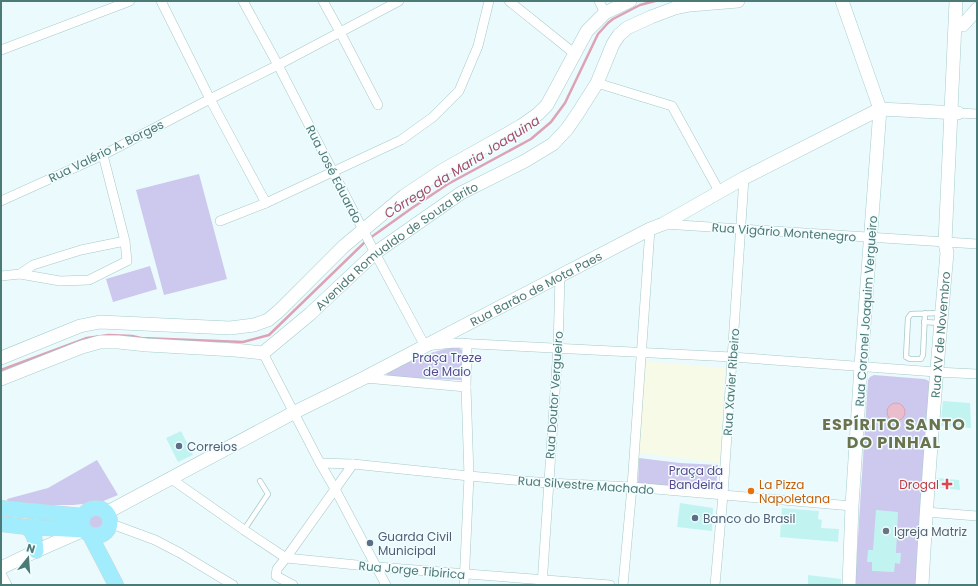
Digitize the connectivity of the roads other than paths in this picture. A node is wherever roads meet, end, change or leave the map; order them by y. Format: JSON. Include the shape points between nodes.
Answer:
{"nodes":[{"id":1,"x":130,"y":1,"type":"edge"},
{"id":2,"x":161,"y":1,"type":"edge"},
{"id":3,"x":243,"y":1,"type":"edge"},
{"id":4,"x":323,"y":1,"type":"edge"},
{"id":5,"x":398,"y":1,"type":"edge"},
{"id":6,"x":489,"y":1,"type":"edge"},
{"id":7,"x":508,"y":1,"type":"edge"},
{"id":8,"x":630,"y":1,"type":"edge"},
{"id":9,"x":738,"y":1,"type":"edge"},
{"id":10,"x":842,"y":1,"type":"edge"},
{"id":11,"x":956,"y":1,"type":"edge"},
{"id":12,"x":964,"y":1,"type":"edge"},
{"id":13,"x":602,"y":7,"type":"edge"},
{"id":14,"x":977,"y":9,"type":"edge"},
{"id":15,"x":959,"y":25,"type":"junction"},
{"id":16,"x":340,"y":32,"type":"junction"},
{"id":17,"x":2,"y":48,"type":"edge"},
{"id":18,"x":575,"y":54,"type":"junction"},
{"id":19,"x":278,"y":65,"type":"junction"},
{"id":20,"x":597,"y":83,"type":"junction"},
{"id":21,"x":210,"y":98,"type":"junction"},
{"id":22,"x":378,"y":105,"type":"dead end"},
{"id":23,"x":880,"y":109,"type":"junction"},
{"id":24,"x":954,"y":112,"type":"junction"},
{"id":25,"x":977,"y":114,"type":"edge"},
{"id":26,"x":103,"y":155,"type":"junction"},
{"id":27,"x":332,"y":172,"type":"junction"},
{"id":28,"x":744,"y":178,"type":"junction"},
{"id":29,"x":719,"y":191,"type":"junction"},
{"id":30,"x":1,"y":201,"type":"edge"},
{"id":31,"x":266,"y":202,"type":"junction"},
{"id":32,"x":220,"y":221,"type":"dead end"},
{"id":33,"x":663,"y":224,"type":"junction"},
{"id":34,"x":650,"y":229,"type":"junction"},
{"id":35,"x":741,"y":229,"type":"junction"},
{"id":36,"x":363,"y":231,"type":"junction"},
{"id":37,"x":871,"y":238,"type":"junction"},
{"id":38,"x":125,"y":241,"type":"junction"},
{"id":39,"x":977,"y":244,"type":"edge"},
{"id":40,"x":948,"y":246,"type":"junction"},
{"id":41,"x":375,"y":253,"type":"junction"},
{"id":42,"x":20,"y":274,"type":"junction"},
{"id":43,"x":1,"y":276,"type":"edge"},
{"id":44,"x":560,"y":276,"type":"junction"},
{"id":45,"x":925,"y":313,"type":"junction"},
{"id":46,"x":941,"y":318,"type":"junction"},
{"id":47,"x":924,"y":322,"type":"junction"},
{"id":48,"x":467,"y":343,"type":"junction"},
{"id":49,"x":425,"y":346,"type":"junction"},
{"id":50,"x":558,"y":348,"type":"junction"},
{"id":51,"x":263,"y":353,"type":"junction"},
{"id":52,"x":642,"y":353,"type":"junction"},
{"id":53,"x":732,"y":357,"type":"junction"},
{"id":54,"x":1,"y":358,"type":"edge"},
{"id":55,"x":861,"y":366,"type":"junction"},
{"id":56,"x":936,"y":372,"type":"junction"},
{"id":57,"x":977,"y":374,"type":"edge"},
{"id":58,"x":364,"y":378,"type":"junction"},
{"id":59,"x":1,"y":379,"type":"edge"},
{"id":60,"x":466,"y":387,"type":"junction"},
{"id":61,"x":294,"y":412,"type":"junction"},
{"id":62,"x":320,"y":463,"type":"junction"},
{"id":63,"x":353,"y":464,"type":"junction"},
{"id":64,"x":469,"y":476,"type":"junction"},
{"id":65,"x":170,"y":478,"type":"junction"},
{"id":66,"x":260,"y":481,"type":"dead end"},
{"id":67,"x":548,"y":483,"type":"junction"},
{"id":68,"x":632,"y":487,"type":"junction"},
{"id":69,"x":335,"y":490,"type":"junction"},
{"id":70,"x":723,"y":494,"type":"junction"},
{"id":71,"x":852,"y":506,"type":"junction"},
{"id":72,"x":1,"y":508,"type":"edge"},
{"id":73,"x":926,"y":512,"type":"junction"},
{"id":74,"x":977,"y":516,"type":"edge"},
{"id":75,"x":108,"y":518,"type":"junction"},
{"id":76,"x":1,"y":524,"type":"edge"},
{"id":77,"x":26,"y":527,"type":"junction"},
{"id":78,"x":86,"y":527,"type":"junction"},
{"id":79,"x":244,"y":530,"type":"junction"},
{"id":80,"x":36,"y":551,"type":"junction"},
{"id":81,"x":286,"y":558,"type":"junction"},
{"id":82,"x":377,"y":567,"type":"junction"},
{"id":83,"x":1,"y":568,"type":"edge"},
{"id":84,"x":1,"y":574,"type":"edge"},
{"id":85,"x":464,"y":574,"type":"junction"},
{"id":86,"x":114,"y":581,"type":"edge"},
{"id":87,"x":542,"y":582,"type":"edge"},
{"id":88,"x":7,"y":585,"type":"edge"},
{"id":89,"x":127,"y":585,"type":"edge"},
{"id":90,"x":233,"y":585,"type":"edge"},
{"id":91,"x":293,"y":585,"type":"edge"},
{"id":92,"x":386,"y":585,"type":"edge"},
{"id":93,"x":464,"y":585,"type":"edge"},
{"id":94,"x":610,"y":585,"type":"edge"},
{"id":95,"x":623,"y":585,"type":"edge"},
{"id":96,"x":715,"y":585,"type":"edge"},
{"id":97,"x":849,"y":585,"type":"edge"},
{"id":98,"x":922,"y":585,"type":"edge"}],
"edges":[{"from":1,"to":17,"type":"street"},
{"from":2,"to":21,"type":"street"},
{"from":3,"to":19,"type":"street","name":"Rua José Eduardo"},
{"from":4,"to":16,"type":"street"},
{"from":5,"to":16,"type":"street","name":"Rua Valério A. Borges"},
{"from":6,"to":27,"type":"street","via":[[478,46],[459,91],[433,117],[400,140]]},
{"from":7,"to":18,"type":"street"},
{"from":8,"to":13,"type":"main road","name":"Avenida Romualdo de Souza Brito"},
{"from":9,"to":20,"type":"main road","name":"Avenida Romualdo de Souza Brito","via":[[675,8],[627,28],[613,44]]},
{"from":10,"to":23,"type":"main road"},
{"from":11,"to":15,"type":"main road","name":"Rua XV de Novembro"},
{"from":12,"to":15,"type":"main road","name":"Rua XV de Novembro"},
{"from":13,"to":18,"type":"main road","name":"Avenida Romualdo de Souza Brito"},
{"from":14,"to":15,"type":"main road"},
{"from":15,"to":24,"type":"main road","name":"Rua XV de Novembro"},
{"from":16,"to":19,"type":"street","name":"Rua Valério A. Borges"},
{"from":16,"to":22,"type":"street"},
{"from":18,"to":36,"type":"main road","name":"Avenida Romualdo de Souza Brito","via":[[547,105],[538,114],[404,196]]},
{"from":19,"to":21,"type":"street","name":"Rua Valério A. Borges"},
{"from":19,"to":27,"type":"street","name":"Rua José Eduardo"},
{"from":20,"to":29,"type":"street","via":[[672,106]]},
{"from":20,"to":41,"type":"main road","name":"Avenida Romualdo de Souza Brito","via":[[567,129],[553,144],[461,193]]},
{"from":21,"to":26,"type":"street","name":"Rua Valério A. Borges"},
{"from":21,"to":31,"type":"street"},
{"from":23,"to":24,"type":"main road","name":"Rua Barão de Mota Paes"},
{"from":23,"to":28,"type":"main road","name":"Rua Barão de Mota Paes"},
{"from":23,"to":37,"type":"main road","name":"Rua Coronel Joaquim Vergueiro"},
{"from":24,"to":25,"type":"street","name":"Rua Barão de Mota Paes"},
{"from":24,"to":40,"type":"main road","name":"Rua XV de Novembro"},
{"from":26,"to":30,"type":"street","name":"Rua Valério A. Borges"},
{"from":26,"to":38,"type":"street"},
{"from":27,"to":31,"type":"street"},
{"from":27,"to":36,"type":"street","name":"Rua José Eduardo"},
{"from":28,"to":29,"type":"main road","name":"Rua Barão de Mota Paes"},
{"from":28,"to":35,"type":"street","name":"Rua Xavier Ribeiro"},
{"from":29,"to":33,"type":"main road","name":"Rua Barão de Mota Paes"},
{"from":31,"to":32,"type":"street"},
{"from":33,"to":34,"type":"main road","name":"Rua Barão de Mota Paes"},
{"from":33,"to":35,"type":"street","name":"Rua Vigário Montenegro"},
{"from":34,"to":44,"type":"main road","name":"Rua Barão de Mota Paes"},
{"from":34,"to":52,"type":"street"},
{"from":35,"to":37,"type":"street","name":"Rua Vigário Montenegro"},
{"from":35,"to":53,"type":"street","name":"Rua Xavier Ribeiro"},
{"from":36,"to":41,"type":"street","name":"Rua José Eduardo"},
{"from":36,"to":54,"type":"main road","name":"Avenida Romualdo de Souza Brito","via":[[344,246],[279,311],[268,320],[254,325],[230,328],[100,322],[80,326]]},
{"from":37,"to":40,"type":"street","name":"Rua Vigário Montenegro"},
{"from":37,"to":55,"type":"main road","name":"Rua Coronel Joaquim Vergueiro"},
{"from":38,"to":42,"type":"street","via":[[81,250],[33,266]]},
{"from":38,"to":42,"type":"street","via":[[127,261],[88,280],[60,281]]},
{"from":39,"to":40,"type":"street","name":"Rua Vigário Montenegro"},
{"from":40,"to":46,"type":"main road","name":"Rua XV de Novembro"},
{"from":41,"to":49,"type":"street","name":"Rua José Eduardo"},
{"from":41,"to":51,"type":"main road","name":"Avenida Romualdo de Souza Brito","via":[[310,314]]},
{"from":42,"to":43,"type":"street"},
{"from":44,"to":49,"type":"main road","name":"Rua Barão de Mota Paes"},
{"from":44,"to":50,"type":"street","name":"Rua Doutor Vergueiro"},
{"from":45,"to":46,"type":"lane"},
{"from":45,"to":47,"type":"lane"},
{"from":45,"to":47,"type":"lane","via":[[911,314],[908,318],[906,357],[910,359],[921,359],[923,355]]},
{"from":46,"to":47,"type":"lane"},
{"from":46,"to":56,"type":"main road","name":"Rua XV de Novembro"},
{"from":48,"to":49,"type":"street"},
{"from":48,"to":50,"type":"street"},
{"from":48,"to":60,"type":"street"},
{"from":49,"to":58,"type":"main road","name":"Rua Barão de Mota Paes"},
{"from":50,"to":52,"type":"street"},
{"from":50,"to":67,"type":"street","name":"Rua Doutor Vergueiro"},
{"from":51,"to":59,"type":"main road","via":[[100,342]]},
{"from":51,"to":61,"type":"street"},
{"from":52,"to":53,"type":"street"},
{"from":52,"to":68,"type":"street"},
{"from":53,"to":55,"type":"street"},
{"from":53,"to":70,"type":"street","name":"Rua Xavier Ribeiro"},
{"from":55,"to":56,"type":"street"},
{"from":55,"to":71,"type":"main road","name":"Rua Coronel Joaquim Vergueiro"},
{"from":56,"to":57,"type":"street"},
{"from":56,"to":73,"type":"main road","name":"Rua XV de Novembro"},
{"from":58,"to":60,"type":"street"},
{"from":58,"to":61,"type":"main road","name":"Rua Barão de Mota Paes"},
{"from":60,"to":64,"type":"street"},
{"from":61,"to":62,"type":"street"},
{"from":61,"to":65,"type":"main road","name":"Rua Barão de Mota Paes"},
{"from":62,"to":63,"type":"street","name":"Rua Silvestre Machado"},
{"from":62,"to":69,"type":"street"},
{"from":63,"to":64,"type":"street","name":"Rua Silvestre Machado"},
{"from":63,"to":69,"type":"street"},
{"from":64,"to":67,"type":"street","name":"Rua Silvestre Machado"},
{"from":64,"to":85,"type":"street"},
{"from":65,"to":75,"type":"main road","name":"Rua Barão de Mota Paes"},
{"from":65,"to":79,"type":"street"},
{"from":66,"to":79,"type":"lane","via":[[268,494]]},
{"from":67,"to":68,"type":"street","name":"Rua Silvestre Machado"},
{"from":67,"to":87,"type":"street","name":"Rua Doutor Vergueiro"},
{"from":68,"to":70,"type":"street","name":"Rua Silvestre Machado"},
{"from":68,"to":95,"type":"street"},
{"from":69,"to":81,"type":"street"},
{"from":69,"to":82,"type":"street"},
{"from":70,"to":71,"type":"street","name":"Rua Silvestre Machado"},
{"from":70,"to":96,"type":"street","name":"Rua Xavier Ribeiro"},
{"from":71,"to":97,"type":"main road","name":"Rua Coronel Joaquim Vergueiro"},
{"from":72,"to":78,"type":"main road"},
{"from":73,"to":74,"type":"street"},
{"from":73,"to":98,"type":"main road","name":"Rua XV de Novembro"},
{"from":75,"to":78,"type":"main road","via":[[103,534],[95,536]]},
{"from":75,"to":78,"type":"main road","via":[[98,508],[89,510],[86,512]]},
{"from":75,"to":90,"type":"street","via":[[180,553]]},
{"from":76,"to":77,"type":"main road"},
{"from":77,"to":78,"type":"main road"},
{"from":77,"to":80,"type":"main road","via":[[34,536]]},
{"from":78,"to":80,"type":"main road"},
{"from":78,"to":86,"type":"main road"},
{"from":79,"to":81,"type":"street"},
{"from":80,"to":83,"type":"main road"},
{"from":81,"to":82,"type":"street","name":"Rua Jorge Tibirica"},
{"from":81,"to":91,"type":"street","via":[[277,569],[276,576]]},
{"from":82,"to":85,"type":"street","name":"Rua Jorge Tibirica"},
{"from":82,"to":92,"type":"street"},
{"from":84,"to":88,"type":"street"},
{"from":85,"to":87,"type":"street","name":"Rua Jorge Tibirica"},
{"from":85,"to":93,"type":"street"},
{"from":86,"to":89,"type":"main road"},
{"from":87,"to":94,"type":"street","name":"Rua Jorge Tibirica"}]}
